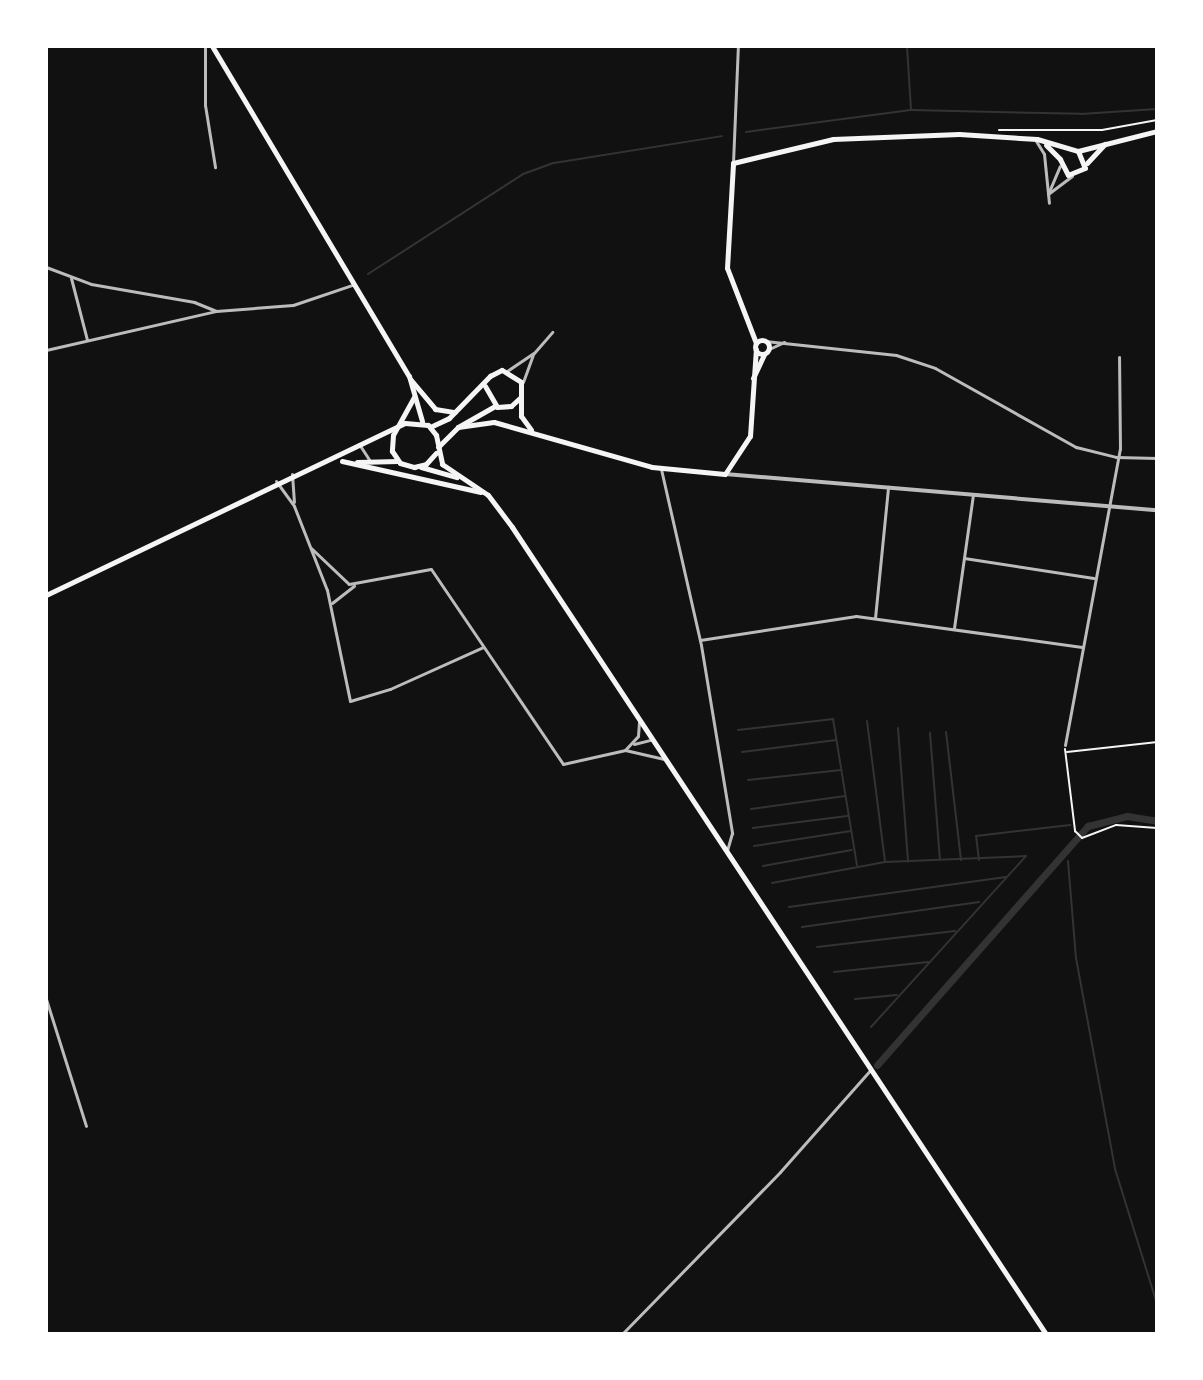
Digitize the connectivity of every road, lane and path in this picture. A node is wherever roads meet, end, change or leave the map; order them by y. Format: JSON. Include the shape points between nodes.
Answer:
{"nodes":[{"id":1,"x":205,"y":46,"type":"edge"},
{"id":2,"x":212,"y":46,"type":"edge"},
{"id":3,"x":738,"y":46,"type":"edge"},
{"id":4,"x":1157,"y":120,"type":"edge"},
{"id":5,"x":991,"y":130,"type":"dead end"},
{"id":6,"x":1157,"y":131,"type":"edge"},
{"id":7,"x":1033,"y":138,"type":"junction"},
{"id":8,"x":1042,"y":141,"type":"junction"},
{"id":9,"x":1109,"y":142,"type":"junction"},
{"id":10,"x":1068,"y":150,"type":"junction"},
{"id":11,"x":1078,"y":151,"type":"junction"},
{"id":12,"x":1060,"y":159,"type":"junction"},
{"id":13,"x":733,"y":163,"type":"junction"},
{"id":14,"x":1086,"y":165,"type":"junction"},
{"id":15,"x":1060,"y":166,"type":"junction"},
{"id":16,"x":215,"y":167,"type":"dead end"},
{"id":17,"x":1072,"y":176,"type":"junction"},
{"id":18,"x":1048,"y":194,"type":"junction"},
{"id":19,"x":1049,"y":203,"type":"dead end"},
{"id":20,"x":46,"y":267,"type":"edge"},
{"id":21,"x":71,"y":278,"type":"junction"},
{"id":22,"x":352,"y":285,"type":"junction"},
{"id":23,"x":216,"y":311,"type":"junction"},
{"id":24,"x":552,"y":332,"type":"dead end"},
{"id":25,"x":754,"y":334,"type":"junction"},
{"id":26,"x":87,"y":341,"type":"junction"},
{"id":27,"x":764,"y":341,"type":"junction"},
{"id":28,"x":787,"y":341,"type":"junction"},
{"id":29,"x":756,"y":346,"type":"junction"},
{"id":30,"x":46,"y":350,"type":"edge"},
{"id":31,"x":767,"y":351,"type":"junction"},
{"id":32,"x":534,"y":353,"type":"junction"},
{"id":33,"x":1119,"y":357,"type":"dead end"},
{"id":34,"x":507,"y":371,"type":"junction"},
{"id":35,"x":410,"y":379,"type":"junction"},
{"id":36,"x":752,"y":383,"type":"junction"},
{"id":37,"x":521,"y":385,"type":"junction"},
{"id":38,"x":485,"y":386,"type":"junction"},
{"id":39,"x":415,"y":393,"type":"junction"},
{"id":40,"x":520,"y":397,"type":"junction"},
{"id":41,"x":495,"y":406,"type":"junction"},
{"id":42,"x":456,"y":412,"type":"junction"},
{"id":43,"x":423,"y":422,"type":"junction"},
{"id":44,"x":399,"y":426,"type":"junction"},
{"id":45,"x":430,"y":427,"type":"junction"},
{"id":46,"x":458,"y":427,"type":"junction"},
{"id":47,"x":535,"y":433,"type":"junction"},
{"id":48,"x":359,"y":444,"type":"junction"},
{"id":49,"x":437,"y":448,"type":"junction"},
{"id":50,"x":1116,"y":457,"type":"junction"},
{"id":51,"x":1157,"y":458,"type":"edge"},
{"id":52,"x":320,"y":460,"type":"junction"},
{"id":53,"x":342,"y":461,"type":"junction"},
{"id":54,"x":398,"y":461,"type":"junction"},
{"id":55,"x":372,"y":462,"type":"junction"},
{"id":56,"x":420,"y":467,"type":"junction"},
{"id":57,"x":661,"y":469,"type":"junction"},
{"id":58,"x":292,"y":474,"type":"junction"},
{"id":59,"x":725,"y":474,"type":"junction"},
{"id":60,"x":464,"y":479,"type":"junction"},
{"id":61,"x":276,"y":481,"type":"junction"},
{"id":62,"x":888,"y":487,"type":"junction"},
{"id":63,"x":973,"y":494,"type":"junction"},
{"id":64,"x":488,"y":495,"type":"junction"},
{"id":65,"x":294,"y":506,"type":"junction"},
{"id":66,"x":1107,"y":506,"type":"junction"},
{"id":67,"x":1157,"y":510,"type":"edge"},
{"id":68,"x":311,"y":548,"type":"junction"},
{"id":69,"x":964,"y":558,"type":"junction"},
{"id":70,"x":1093,"y":578,"type":"junction"},
{"id":71,"x":357,"y":584,"type":"junction"},
{"id":72,"x":46,"y":595,"type":"edge"},
{"id":73,"x":331,"y":604,"type":"junction"},
{"id":74,"x":875,"y":618,"type":"junction"},
{"id":75,"x":954,"y":628,"type":"junction"},
{"id":76,"x":700,"y":640,"type":"junction"},
{"id":77,"x":483,"y":647,"type":"junction"},
{"id":78,"x":1082,"y":647,"type":"junction"},
{"id":79,"x":638,"y":717,"type":"junction"},
{"id":80,"x":655,"y":741,"type":"junction"},
{"id":81,"x":1157,"y":742,"type":"edge"},
{"id":82,"x":633,"y":744,"type":"junction"},
{"id":83,"x":1065,"y":745,"type":"joint"},
{"id":84,"x":625,"y":750,"type":"junction"},
{"id":85,"x":646,"y":751,"type":"junction"},
{"id":86,"x":1065,"y":752,"type":"junction"},
{"id":87,"x":669,"y":762,"type":"junction"},
{"id":88,"x":1157,"y":828,"type":"edge"},
{"id":89,"x":727,"y":850,"type":"junction"},
{"id":90,"x":46,"y":999,"type":"edge"},
{"id":91,"x":871,"y":1069,"type":"junction"},
{"id":92,"x":86,"y":1126,"type":"dead end"},
{"id":93,"x":622,"y":1334,"type":"edge"},
{"id":94,"x":1046,"y":1334,"type":"edge"}],
"edges":[{"from":1,"to":16,"type":"street","via":[[205,105]]},
{"from":2,"to":22,"type":"main road"},
{"from":3,"to":13,"type":"street"},
{"from":4,"to":5,"type":"path","via":[[1102,130]]},
{"from":6,"to":9,"type":"main road"},
{"from":7,"to":8,"type":"main road"},
{"from":7,"to":13,"type":"main road","via":[[860,136]]},
{"from":7,"to":18,"type":"street","via":[[1044,154]]},
{"from":8,"to":10,"type":"main road"},
{"from":8,"to":12,"type":"main road"},
{"from":9,"to":11,"type":"main road"},
{"from":9,"to":14,"type":"main road"},
{"from":10,"to":11,"type":"main road"},
{"from":10,"to":12,"type":"main road"},
{"from":11,"to":14,"type":"main road"},
{"from":12,"to":15,"type":"main road"},
{"from":13,"to":25,"type":"main road","via":[[727,268]]},
{"from":14,"to":17,"type":"main road"},
{"from":15,"to":17,"type":"main road"},
{"from":15,"to":18,"type":"street"},
{"from":17,"to":18,"type":"street"},
{"from":18,"to":19,"type":"street"},
{"from":20,"to":21,"type":"street"},
{"from":21,"to":23,"type":"street"},
{"from":21,"to":26,"type":"street"},
{"from":22,"to":23,"type":"street","via":[[293,305]]},
{"from":22,"to":35,"type":"main road"},
{"from":23,"to":26,"type":"street"},
{"from":24,"to":32,"type":"street"},
{"from":25,"to":27,"type":"main road"},
{"from":25,"to":29,"type":"main road"},
{"from":26,"to":30,"type":"street"},
{"from":27,"to":28,"type":"street"},
{"from":27,"to":29,"type":"main road"},
{"from":27,"to":31,"type":"main road"},
{"from":28,"to":31,"type":"street"},
{"from":28,"to":50,"type":"street","via":[[882,351],[935,368],[1063,442]]},
{"from":29,"to":31,"type":"main road"},
{"from":29,"to":36,"type":"main road"},
{"from":31,"to":36,"type":"main road"},
{"from":32,"to":34,"type":"street"},
{"from":32,"to":37,"type":"street"},
{"from":33,"to":50,"type":"street"},
{"from":34,"to":37,"type":"main road"},
{"from":34,"to":38,"type":"main road","via":[[492,374]]},
{"from":35,"to":39,"type":"main road"},
{"from":35,"to":42,"type":"main road","via":[[435,409]]},
{"from":36,"to":59,"type":"main road","via":[[750,436]]},
{"from":37,"to":40,"type":"main road"},
{"from":38,"to":41,"type":"main road"},
{"from":38,"to":42,"type":"main road"},
{"from":39,"to":43,"type":"main road"},
{"from":39,"to":44,"type":"main road"},
{"from":40,"to":41,"type":"main road","via":[[509,407]]},
{"from":40,"to":47,"type":"main road","via":[[523,421]]},
{"from":41,"to":46,"type":"main road"},
{"from":42,"to":45,"type":"main road"},
{"from":43,"to":44,"type":"main road"},
{"from":43,"to":45,"type":"main road"},
{"from":44,"to":48,"type":"main road"},
{"from":44,"to":54,"type":"main road","via":[[391,443]]},
{"from":45,"to":49,"type":"main road"},
{"from":46,"to":47,"type":"main road","via":[[494,422]]},
{"from":46,"to":49,"type":"main road"},
{"from":47,"to":57,"type":"main road"},
{"from":48,"to":52,"type":"main road"},
{"from":48,"to":55,"type":"street"},
{"from":49,"to":56,"type":"main road"},
{"from":49,"to":60,"type":"main road","via":[[440,462]]},
{"from":50,"to":51,"type":"street"},
{"from":50,"to":66,"type":"street"},
{"from":52,"to":53,"type":"main road"},
{"from":52,"to":58,"type":"main road"},
{"from":53,"to":55,"type":"main road"},
{"from":53,"to":64,"type":"main road"},
{"from":54,"to":55,"type":"main road"},
{"from":54,"to":56,"type":"main road"},
{"from":56,"to":60,"type":"main road"},
{"from":57,"to":59,"type":"main road"},
{"from":57,"to":76,"type":"street","via":[[664,501]]},
{"from":58,"to":61,"type":"main road"},
{"from":58,"to":65,"type":"street"},
{"from":59,"to":62,"type":"street"},
{"from":60,"to":64,"type":"main road"},
{"from":61,"to":65,"type":"street"},
{"from":61,"to":72,"type":"main road"},
{"from":62,"to":63,"type":"street"},
{"from":62,"to":74,"type":"street"},
{"from":63,"to":66,"type":"street"},
{"from":63,"to":69,"type":"street"},
{"from":64,"to":79,"type":"main road"},
{"from":65,"to":68,"type":"street"},
{"from":66,"to":67,"type":"street"},
{"from":66,"to":70,"type":"street"},
{"from":68,"to":71,"type":"street","via":[[339,578]]},
{"from":68,"to":73,"type":"street"},
{"from":69,"to":70,"type":"street"},
{"from":69,"to":75,"type":"street"},
{"from":70,"to":78,"type":"street"},
{"from":71,"to":73,"type":"street"},
{"from":71,"to":77,"type":"street","via":[[431,569]]},
{"from":73,"to":77,"type":"street","via":[[350,701]]},
{"from":74,"to":75,"type":"street"},
{"from":74,"to":76,"type":"street","via":[[818,621]]},
{"from":75,"to":78,"type":"street"},
{"from":76,"to":89,"type":"street","via":[[732,833]]},
{"from":77,"to":84,"type":"street","via":[[563,764]]},
{"from":78,"to":83,"type":"street"},
{"from":79,"to":80,"type":"main road"},
{"from":79,"to":82,"type":"street"},
{"from":80,"to":82,"type":"street"},
{"from":80,"to":85,"type":"street"},
{"from":80,"to":87,"type":"main road"},
{"from":81,"to":86,"type":"path"},
{"from":82,"to":84,"type":"street"},
{"from":83,"to":86,"type":"path"},
{"from":84,"to":85,"type":"street"},
{"from":85,"to":87,"type":"street"},
{"from":86,"to":88,"type":"path","via":[[1075,831],[1082,838],[1116,825]]},
{"from":87,"to":89,"type":"main road"},
{"from":89,"to":91,"type":"main road"},
{"from":90,"to":92,"type":"street"},
{"from":91,"to":93,"type":"street","via":[[780,1172]]},
{"from":91,"to":94,"type":"main road"}]}
